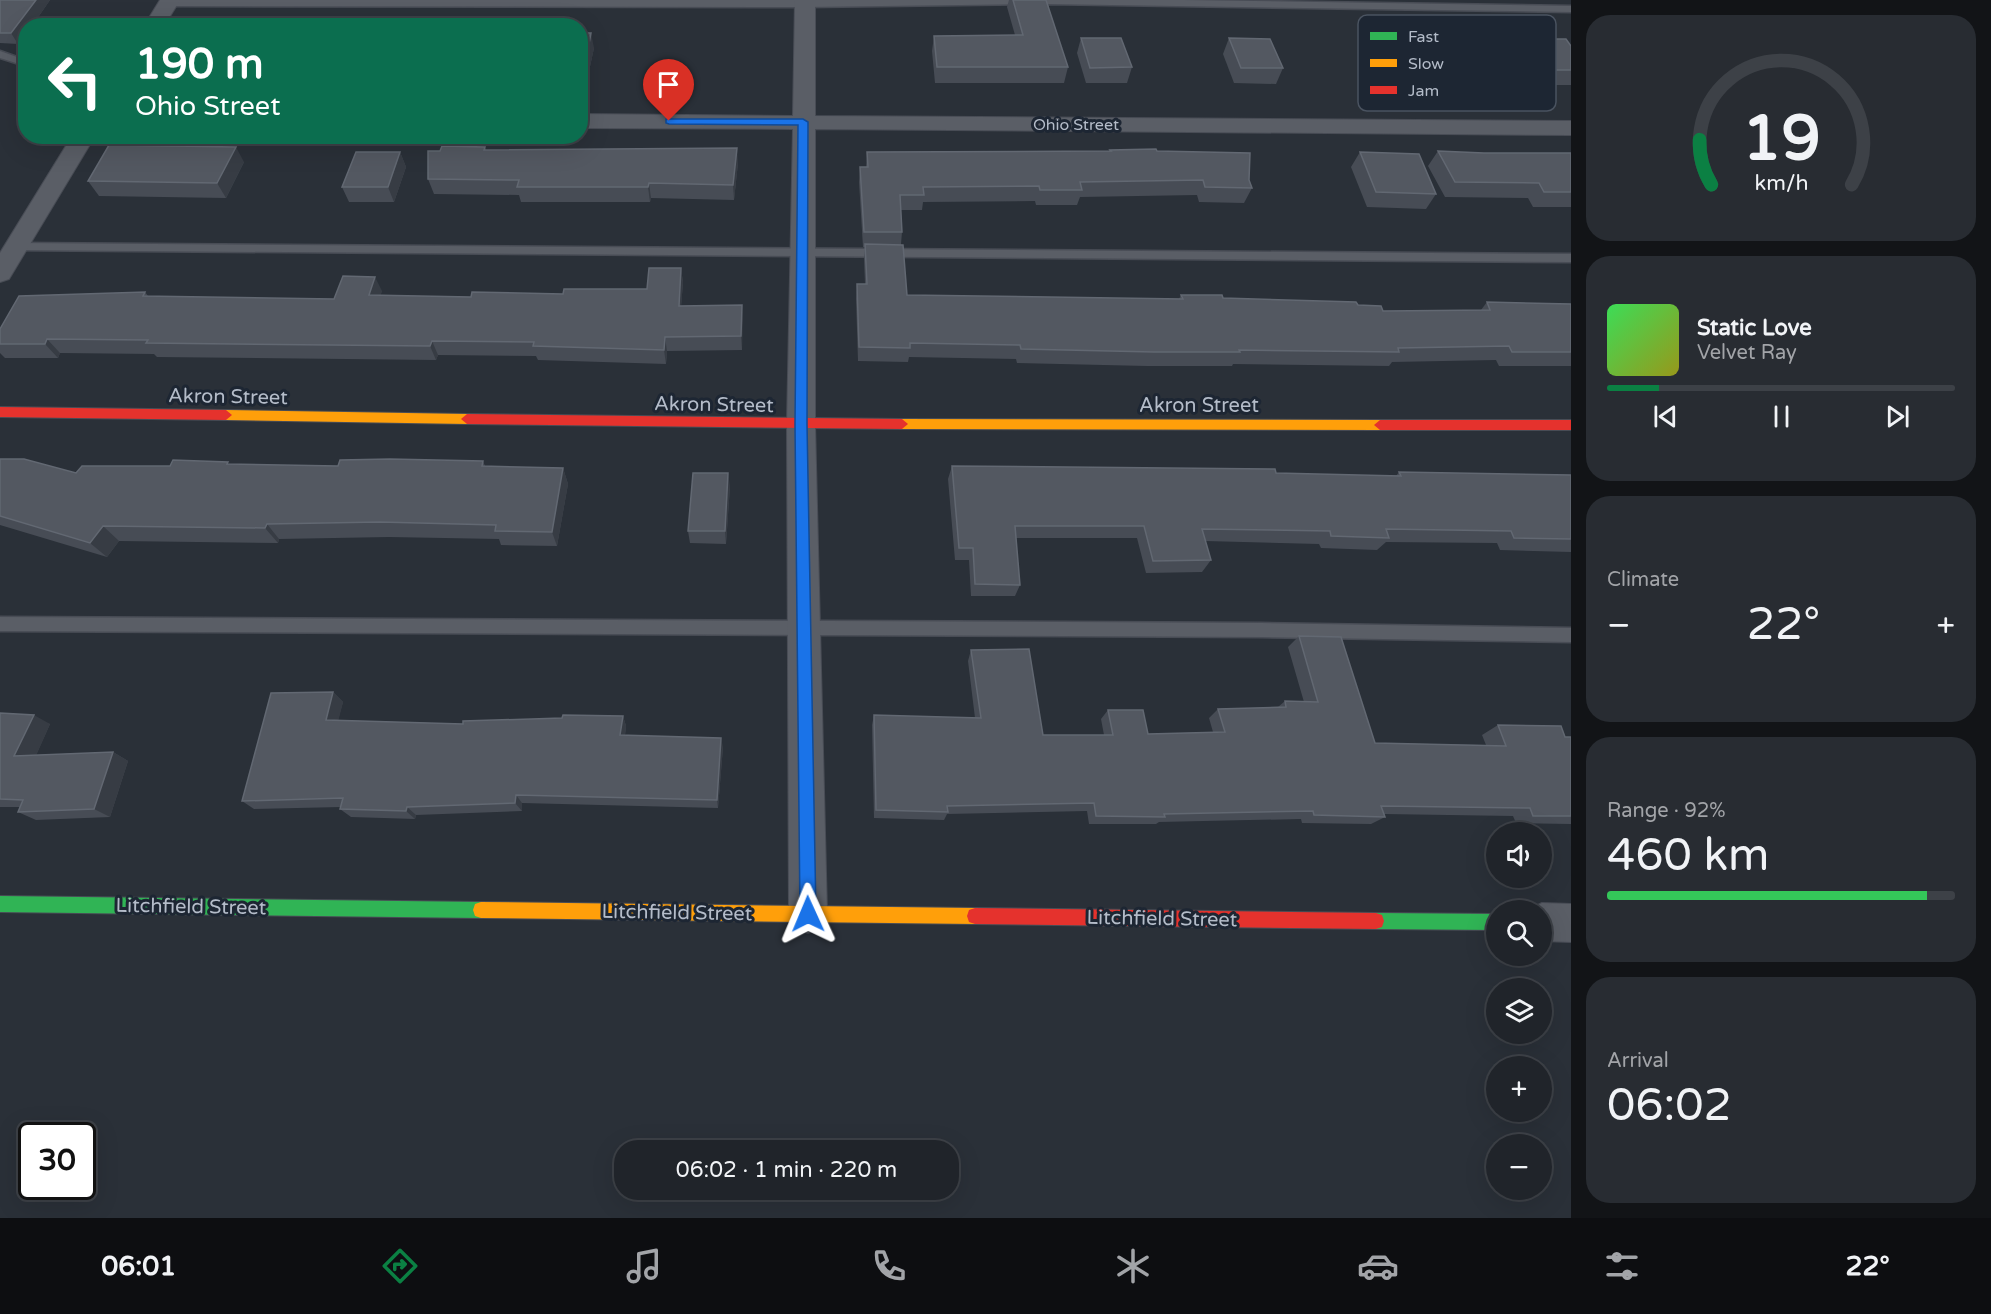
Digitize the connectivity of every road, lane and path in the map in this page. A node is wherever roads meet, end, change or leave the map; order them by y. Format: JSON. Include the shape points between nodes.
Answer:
{"nodes":[{"id":1,"x":169,"y":2,"type":"edge"},
{"id":2,"x":805,"y":2,"type":"edge"},
{"id":3,"x":1571,"y":9,"type":"edge"},
{"id":4,"x":159,"y":18,"type":"edge"},
{"id":5,"x":0,"y":54,"type":"edge"},
{"id":6,"x":18,"y":60,"type":"edge"},
{"id":7,"x":588,"y":120,"type":"edge"},
{"id":8,"x":803,"y":122,"type":"junction"},
{"id":9,"x":1571,"y":128,"type":"edge"},
{"id":10,"x":79,"y":144,"type":"edge"},
{"id":11,"x":17,"y":247,"type":"junction"},
{"id":12,"x":802,"y":254,"type":"junction"},
{"id":13,"x":1571,"y":258,"type":"edge"},
{"id":14,"x":0,"y":273,"type":"edge"},
{"id":15,"x":0,"y":412,"type":"edge"},
{"id":16,"x":801,"y":424,"type":"junction"},
{"id":17,"x":1571,"y":425,"type":"edge"},
{"id":18,"x":0,"y":624,"type":"edge"},
{"id":19,"x":804,"y":628,"type":"junction"},
{"id":20,"x":1571,"y":635,"type":"edge"},
{"id":21,"x":0,"y":904,"type":"edge"},
{"id":22,"x":808,"y":914,"type":"junction"},
{"id":23,"x":1486,"y":922,"type":"edge"},
{"id":24,"x":1552,"y":922,"type":"edge"},
{"id":25,"x":1571,"y":923,"type":"edge"}],
"edges":[{"from":1,"to":2,"type":"lane"},
{"from":1,"to":4,"type":"street"},
{"from":2,"to":3,"type":"lane","via":[[1047,1]]},
{"from":2,"to":8,"type":"street"},
{"from":5,"to":6,"type":"lane"},
{"from":7,"to":8,"type":"street","name":"Ohio Street"},
{"from":8,"to":9,"type":"street","name":"Ohio Street"},
{"from":8,"to":12,"type":"street"},
{"from":10,"to":11,"type":"street"},
{"from":11,"to":12,"type":"lane"},
{"from":11,"to":14,"type":"street"},
{"from":12,"to":13,"type":"lane"},
{"from":12,"to":16,"type":"street"},
{"from":15,"to":16,"type":"street","name":"Akron Street"},
{"from":16,"to":17,"type":"street","name":"Akron Street"},
{"from":16,"to":19,"type":"street"},
{"from":18,"to":19,"type":"lane"},
{"from":19,"to":20,"type":"lane"},
{"from":19,"to":22,"type":"street"},
{"from":21,"to":22,"type":"street","name":"Litchfield Street"},
{"from":22,"to":23,"type":"street","name":"Litchfield Street"},
{"from":24,"to":25,"type":"street"}]}
